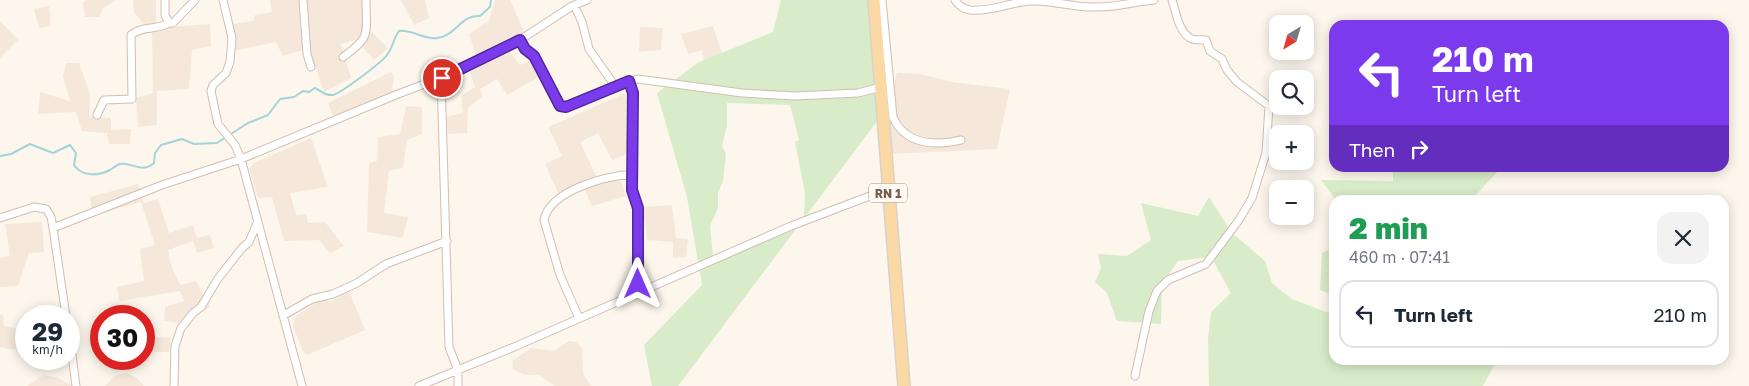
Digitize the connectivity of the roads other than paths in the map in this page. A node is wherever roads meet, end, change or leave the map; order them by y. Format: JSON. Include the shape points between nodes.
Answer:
{"nodes":[{"id":1,"x":164,"y":0,"type":"edge"},
{"id":2,"x":195,"y":0,"type":"edge"},
{"id":3,"x":223,"y":0,"type":"edge"},
{"id":4,"x":303,"y":0,"type":"edge"},
{"id":5,"x":366,"y":0,"type":"edge"},
{"id":6,"x":587,"y":0,"type":"edge"},
{"id":7,"x":874,"y":0,"type":"edge"},
{"id":8,"x":882,"y":0,"type":"edge"},
{"id":9,"x":955,"y":0,"type":"edge"},
{"id":10,"x":1154,"y":0,"type":"edge"},
{"id":11,"x":1172,"y":0,"type":"edge"},
{"id":12,"x":572,"y":4,"type":"edge"},
{"id":13,"x":170,"y":22,"type":"junction"},
{"id":14,"x":520,"y":40,"type":"junction"},
{"id":15,"x":343,"y":57,"type":"dead end"},
{"id":16,"x":311,"y":67,"type":"dead end"},
{"id":17,"x":442,"y":78,"type":"junction"},
{"id":18,"x":629,"y":81,"type":"junction"},
{"id":19,"x":615,"y":86,"type":"junction"},
{"id":20,"x":881,"y":87,"type":"junction"},
{"id":21,"x":97,"y":115,"type":"dead end"},
{"id":22,"x":961,"y":140,"type":"dead end"},
{"id":23,"x":242,"y":159,"type":"junction"},
{"id":24,"x":633,"y":174,"type":"junction"},
{"id":25,"x":888,"y":189,"type":"junction"},
{"id":26,"x":0,"y":218,"type":"edge"},
{"id":27,"x":258,"y":220,"type":"junction"},
{"id":28,"x":53,"y":228,"type":"junction"},
{"id":29,"x":447,"y":242,"type":"junction"},
{"id":30,"x":642,"y":292,"type":"junction"},
{"id":31,"x":64,"y":305,"type":"edge"},
{"id":32,"x":284,"y":316,"type":"junction"},
{"id":33,"x":579,"y":318,"type":"junction"},
{"id":34,"x":74,"y":370,"type":"edge"},
{"id":35,"x":458,"y":370,"type":"junction"},
{"id":36,"x":1135,"y":376,"type":"dead end"},
{"id":37,"x":76,"y":386,"type":"edge"},
{"id":38,"x":174,"y":386,"type":"edge"},
{"id":39,"x":302,"y":386,"type":"edge"},
{"id":40,"x":419,"y":386,"type":"edge"},
{"id":41,"x":458,"y":386,"type":"edge"},
{"id":42,"x":904,"y":386,"type":"edge"}],
"edges":[{"from":1,"to":13,"type":"street","via":[[165,15]]},
{"from":2,"to":13,"type":"street","via":[[178,20]]},
{"from":3,"to":23,"type":"street","via":[[232,38],[230,62],[226,73],[211,90],[218,124]]},
{"from":4,"to":16,"type":"street"},
{"from":5,"to":15,"type":"street","via":[[365,38]]},
{"from":6,"to":12,"type":"street"},
{"from":7,"to":20,"type":"main road","number":"RN 1"},
{"from":8,"to":22,"type":"street","via":[[893,117],[897,126],[923,144]]},
{"from":9,"to":10,"type":"street","via":[[960,7],[970,10],[988,10],[1032,1],[1095,7]]},
{"from":11,"to":36,"type":"street","via":[[1187,36],[1206,40],[1210,51],[1222,59],[1236,82],[1269,106],[1266,153],[1258,185],[1247,208],[1206,264],[1168,280],[1157,292],[1149,312]]},
{"from":12,"to":14,"type":"street"},
{"from":12,"to":19,"type":"street","via":[[582,22],[589,49]]},
{"from":13,"to":21,"type":"street","via":[[161,28],[141,30],[131,36],[132,99],[104,100]]},
{"from":14,"to":17,"type":"street"},
{"from":14,"to":19,"type":"street","via":[[534,56],[560,106],[566,107]]},
{"from":17,"to":23,"type":"street"},
{"from":17,"to":29,"type":"street"},
{"from":18,"to":19,"type":"street"},
{"from":18,"to":20,"type":"street","via":[[638,78],[795,96],[858,92]]},
{"from":18,"to":24,"type":"street","via":[[633,93]]},
{"from":20,"to":25,"type":"main road","number":"RN 1"},
{"from":23,"to":27,"type":"street"},
{"from":23,"to":28,"type":"street","via":[[162,184]]},
{"from":24,"to":30,"type":"street","via":[[632,190],[638,208],[640,240],[638,284]]},
{"from":24,"to":33,"type":"street","via":[[615,176],[569,192],[554,202],[546,213],[544,220],[560,275]]},
{"from":25,"to":30,"type":"street","via":[[791,226]]},
{"from":25,"to":42,"type":"main road","number":"RN 1"},
{"from":26,"to":28,"type":"street","via":[[34,207],[46,209]]},
{"from":27,"to":32,"type":"street"},
{"from":27,"to":38,"type":"street","via":[[249,242],[217,280],[201,307],[181,328],[175,346]]},
{"from":28,"to":31,"type":"street"},
{"from":29,"to":32,"type":"street","via":[[386,264],[357,283],[312,299]]},
{"from":29,"to":35,"type":"street","via":[[449,347]]},
{"from":30,"to":33,"type":"street"},
{"from":32,"to":39,"type":"street"},
{"from":33,"to":35,"type":"street"},
{"from":34,"to":37,"type":"street"},
{"from":35,"to":40,"type":"street"},
{"from":35,"to":41,"type":"street"}]}
